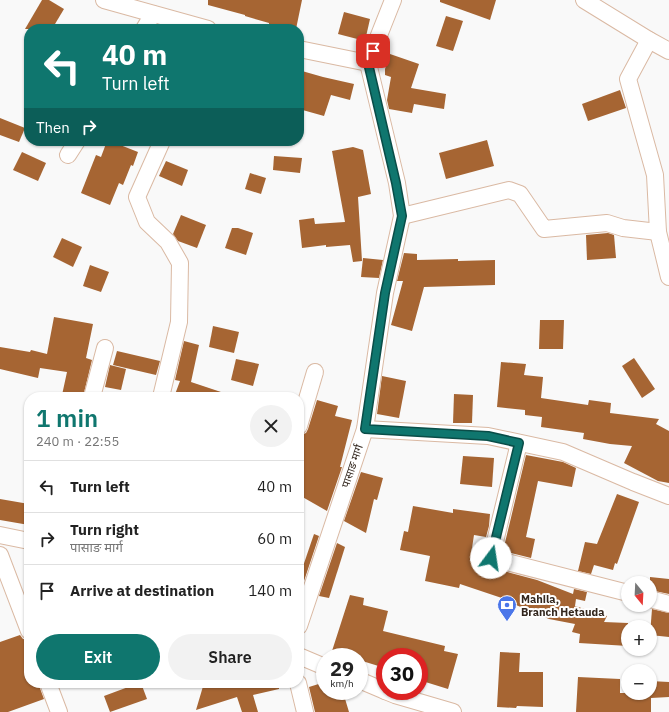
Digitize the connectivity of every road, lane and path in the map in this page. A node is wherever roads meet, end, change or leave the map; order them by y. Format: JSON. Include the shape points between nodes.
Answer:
{"nodes":[{"id":1,"x":104,"y":0,"type":"edge"},
{"id":2,"x":393,"y":0,"type":"edge"},
{"id":3,"x":584,"y":0,"type":"edge"},
{"id":4,"x":153,"y":14,"type":"junction"},
{"id":5,"x":147,"y":24,"type":"edge"},
{"id":6,"x":190,"y":24,"type":"edge"},
{"id":7,"x":649,"y":40,"type":"junction"},
{"id":8,"x":304,"y":50,"type":"edge"},
{"id":9,"x":669,"y":51,"type":"edge"},
{"id":10,"x":368,"y":63,"type":"junction"},
{"id":11,"x":74,"y":146,"type":"edge"},
{"id":12,"x":160,"y":146,"type":"edge"},
{"id":13,"x":68,"y":155,"type":"dead end"},
{"id":14,"x":402,"y":216,"type":"junction"},
{"id":15,"x":662,"y":228,"type":"edge"},
{"id":16,"x":669,"y":277,"type":"edge"},
{"id":17,"x":105,"y":348,"type":"dead end"},
{"id":18,"x":315,"y":372,"type":"dead end"},
{"id":19,"x":93,"y":392,"type":"edge"},
{"id":20,"x":162,"y":392,"type":"edge"},
{"id":21,"x":304,"y":409,"type":"edge"},
{"id":22,"x":365,"y":429,"type":"junction"},
{"id":23,"x":519,"y":443,"type":"junction"},
{"id":24,"x":669,"y":496,"type":"edge"},
{"id":25,"x":0,"y":535,"type":"edge"},
{"id":26,"x":24,"y":540,"type":"edge"},
{"id":27,"x":0,"y":555,"type":"edge"},
{"id":28,"x":621,"y":591,"type":"edge"},
{"id":29,"x":657,"y":601,"type":"edge"},
{"id":30,"x":669,"y":604,"type":"edge"},
{"id":31,"x":304,"y":611,"type":"edge"},
{"id":32,"x":24,"y":619,"type":"edge"},
{"id":33,"x":304,"y":658,"type":"edge"},
{"id":34,"x":316,"y":663,"type":"edge"},
{"id":35,"x":50,"y":688,"type":"edge"},
{"id":36,"x":299,"y":688,"type":"edge"},
{"id":37,"x":412,"y":700,"type":"edge"},
{"id":38,"x":59,"y":712,"type":"edge"},
{"id":39,"x":305,"y":712,"type":"edge"},
{"id":40,"x":453,"y":712,"type":"edge"}],
"edges":[{"from":1,"to":4,"type":"street"},
{"from":2,"to":10,"type":"street"},
{"from":3,"to":7,"type":"street"},
{"from":4,"to":5,"type":"street"},
{"from":4,"to":6,"type":"street"},
{"from":7,"to":9,"type":"street"},
{"from":7,"to":15,"type":"street","via":[[628,79],[654,175]]},
{"from":8,"to":10,"type":"street"},
{"from":10,"to":14,"type":"street","name":"पासाङ मार्ग"},
{"from":11,"to":13,"type":"street"},
{"from":12,"to":20,"type":"street","via":[[137,197],[147,222],[168,242],[180,263],[179,322]]},
{"from":14,"to":15,"type":"street","via":[[508,190],[520,194],[544,229],[607,223],[622,228]]},
{"from":14,"to":22,"type":"street","name":"पासाङ मार्ग","via":[[385,293]]},
{"from":15,"to":16,"type":"street"},
{"from":17,"to":19,"type":"street"},
{"from":18,"to":21,"type":"street"},
{"from":22,"to":23,"type":"street","via":[[488,436]]},
{"from":22,"to":31,"type":"street","name":"पासाङ मार्ग"},
{"from":23,"to":24,"type":"street","via":[[563,452]]},
{"from":23,"to":28,"type":"street","via":[[491,558]]},
{"from":25,"to":26,"type":"street"},
{"from":27,"to":32,"type":"street"},
{"from":29,"to":30,"type":"street"},
{"from":33,"to":34,"type":"street"},
{"from":35,"to":38,"type":"street"},
{"from":36,"to":39,"type":"street"},
{"from":37,"to":40,"type":"street"}]}
